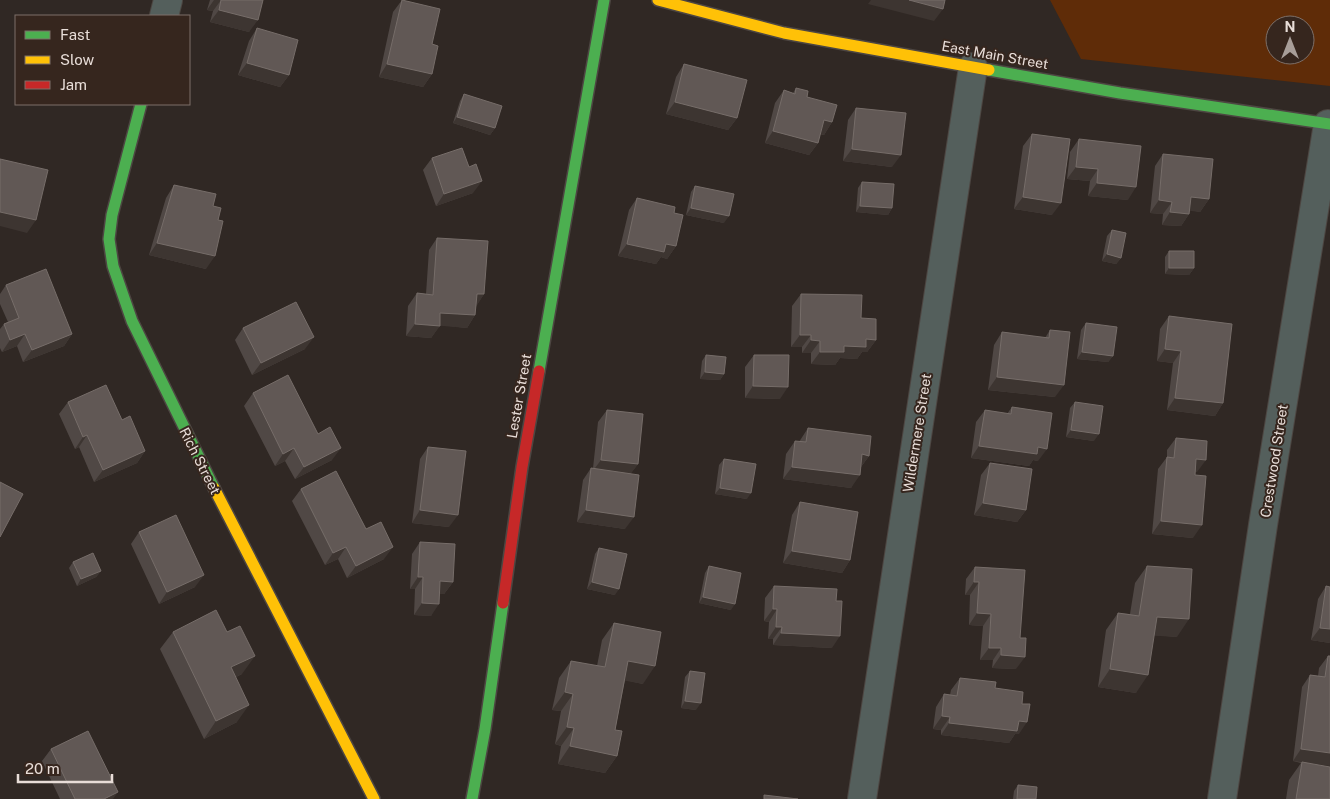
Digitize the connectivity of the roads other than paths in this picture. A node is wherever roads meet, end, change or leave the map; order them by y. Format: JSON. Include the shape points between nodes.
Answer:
{"nodes":[{"id":1,"x":168,"y":0,"type":"edge"},
{"id":2,"x":604,"y":0,"type":"edge"},
{"id":3,"x":658,"y":0,"type":"edge"},
{"id":4,"x":164,"y":15,"type":"edge"},
{"id":5,"x":973,"y":67,"type":"junction"},
{"id":6,"x":141,"y":105,"type":"edge"},
{"id":7,"x":1329,"y":124,"type":"edge"},
{"id":8,"x":374,"y":799,"type":"edge"},
{"id":9,"x":472,"y":799,"type":"edge"},
{"id":10,"x":862,"y":799,"type":"edge"},
{"id":11,"x":1222,"y":799,"type":"edge"}],
"edges":[{"from":1,"to":4,"type":"street"},
{"from":2,"to":9,"type":"street","name":"Lester Street","via":[[524,457]]},
{"from":3,"to":5,"type":"street","name":"East Main Street","via":[[784,33]]},
{"from":5,"to":7,"type":"street","name":"East Main Street"},
{"from":5,"to":10,"type":"street","name":"Wildermere Street"},
{"from":6,"to":8,"type":"street","name":"Rich Street","via":[[112,215],[109,239],[113,266],[132,321],[199,460]]},
{"from":7,"to":11,"type":"street","name":"Crestwood Street"}]}
